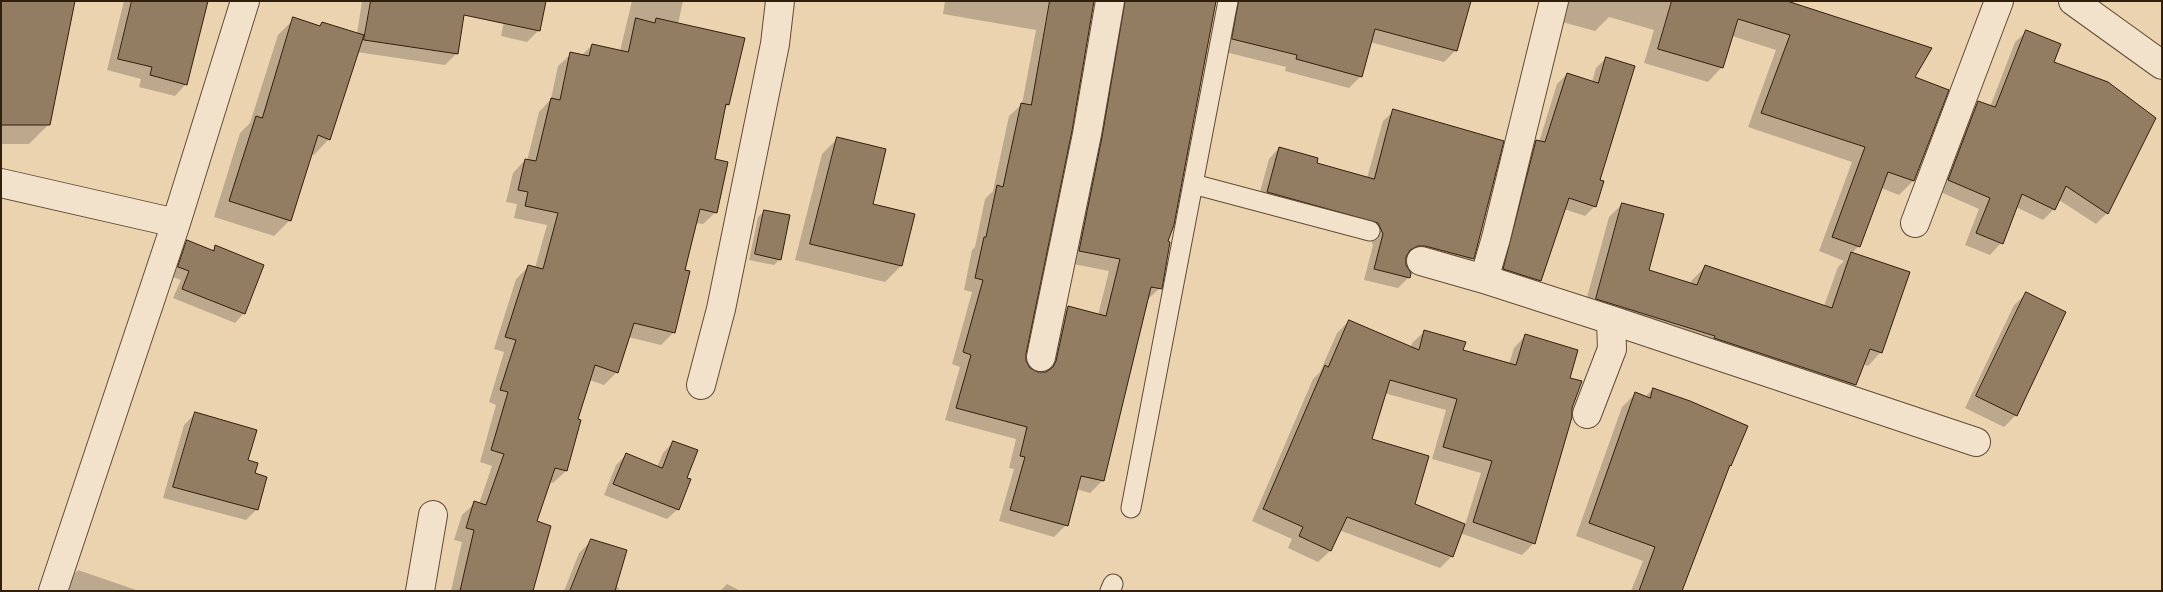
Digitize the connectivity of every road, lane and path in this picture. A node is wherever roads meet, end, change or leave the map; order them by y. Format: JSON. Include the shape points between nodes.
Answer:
{"nodes":[{"id":1,"x":245,"y":1,"type":"edge"},
{"id":2,"x":780,"y":1,"type":"edge"},
{"id":3,"x":1110,"y":1,"type":"edge"},
{"id":4,"x":1228,"y":1,"type":"edge"},
{"id":5,"x":1554,"y":1,"type":"edge"},
{"id":6,"x":1999,"y":1,"type":"edge"},
{"id":7,"x":2073,"y":1,"type":"edge"},
{"id":8,"x":2162,"y":65,"type":"edge"},
{"id":9,"x":1,"y":183,"type":"edge"},
{"id":10,"x":1193,"y":184,"type":"junction"},
{"id":11,"x":176,"y":223,"type":"junction"},
{"id":12,"x":1915,"y":223,"type":"dead end"},
{"id":13,"x":1370,"y":231,"type":"dead end"},
{"id":14,"x":1421,"y":261,"type":"dead end"},
{"id":15,"x":1484,"y":279,"type":"junction"},
{"id":16,"x":1611,"y":320,"type":"junction"},
{"id":17,"x":1041,"y":357,"type":"dead end"},
{"id":18,"x":701,"y":386,"type":"dead end"},
{"id":19,"x":1587,"y":414,"type":"dead end"},
{"id":20,"x":1976,"y":442,"type":"dead end"},
{"id":21,"x":1131,"y":508,"type":"dead end"},
{"id":22,"x":433,"y":515,"type":"dead end"},
{"id":23,"x":52,"y":591,"type":"edge"},
{"id":24,"x":420,"y":591,"type":"edge"}],
"edges":[{"from":1,"to":11,"type":"street"},
{"from":2,"to":18,"type":"street","via":[[775,44],[721,309]]},
{"from":3,"to":17,"type":"street","via":[[1087,134]]},
{"from":4,"to":10,"type":"lane"},
{"from":5,"to":15,"type":"street"},
{"from":6,"to":12,"type":"street"},
{"from":7,"to":8,"type":"street"},
{"from":9,"to":11,"type":"street"},
{"from":10,"to":13,"type":"lane"},
{"from":10,"to":21,"type":"lane"},
{"from":11,"to":23,"type":"street"},
{"from":14,"to":15,"type":"street"},
{"from":15,"to":16,"type":"street"},
{"from":16,"to":19,"type":"street","via":[[1612,348]]},
{"from":16,"to":20,"type":"street"},
{"from":22,"to":24,"type":"street"}]}
